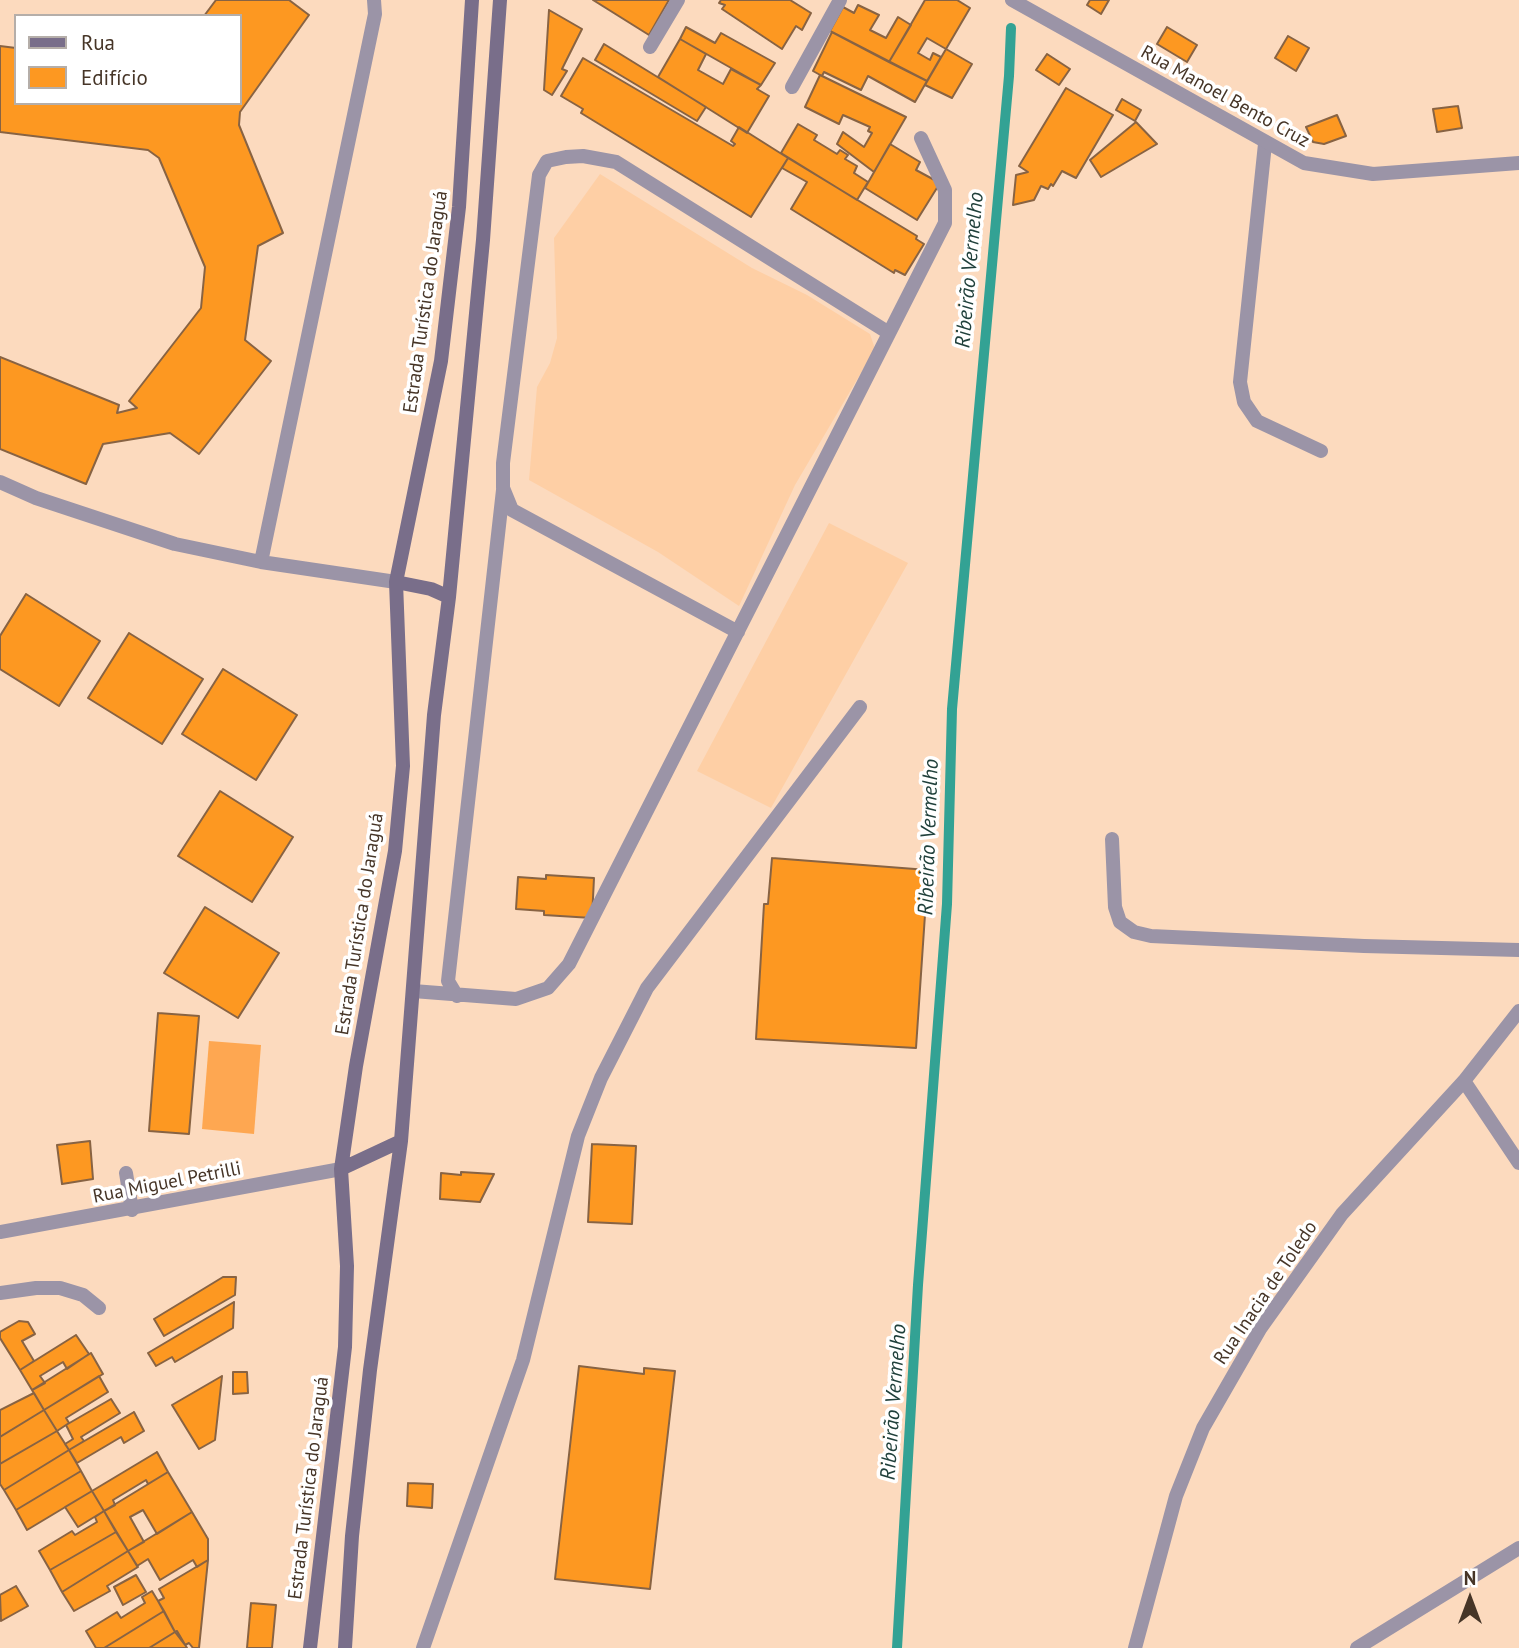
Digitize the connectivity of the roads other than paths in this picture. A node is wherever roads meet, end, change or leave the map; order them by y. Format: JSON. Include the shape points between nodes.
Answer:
{"nodes":[{"id":1,"x":374,"y":0,"type":"edge"},
{"id":2,"x":472,"y":0,"type":"edge"},
{"id":3,"x":500,"y":0,"type":"edge"},
{"id":4,"x":678,"y":0,"type":"edge"},
{"id":5,"x":840,"y":0,"type":"edge"},
{"id":6,"x":1012,"y":0,"type":"edge"},
{"id":7,"x":650,"y":47,"type":"dead end"},
{"id":8,"x":792,"y":87,"type":"dead end"},
{"id":9,"x":921,"y":138,"type":"dead end"},
{"id":10,"x":1265,"y":144,"type":"junction"},
{"id":11,"x":1519,"y":163,"type":"edge"},
{"id":12,"x":889,"y":333,"type":"junction"},
{"id":13,"x":1321,"y":451,"type":"dead end"},
{"id":14,"x":0,"y":482,"type":"edge"},
{"id":15,"x":503,"y":488,"type":"junction"},
{"id":16,"x":261,"y":562,"type":"junction"},
{"id":17,"x":396,"y":582,"type":"junction"},
{"id":18,"x":449,"y":597,"type":"junction"},
{"id":19,"x":738,"y":632,"type":"junction"},
{"id":20,"x":860,"y":707,"type":"dead end"},
{"id":21,"x":1112,"y":839,"type":"dead end"},
{"id":22,"x":1519,"y":950,"type":"edge"},
{"id":23,"x":413,"y":991,"type":"junction"},
{"id":24,"x":457,"y":996,"type":"junction"},
{"id":25,"x":1519,"y":1011,"type":"edge"},
{"id":26,"x":1464,"y":1081,"type":"junction"},
{"id":27,"x":401,"y":1141,"type":"junction"},
{"id":28,"x":1519,"y":1163,"type":"edge"},
{"id":29,"x":341,"y":1169,"type":"junction"},
{"id":30,"x":126,"y":1173,"type":"dead end"},
{"id":31,"x":132,"y":1210,"type":"junction"},
{"id":32,"x":0,"y":1232,"type":"edge"},
{"id":33,"x":0,"y":1293,"type":"edge"},
{"id":34,"x":99,"y":1308,"type":"dead end"},
{"id":35,"x":1519,"y":1548,"type":"edge"},
{"id":36,"x":310,"y":1648,"type":"edge"},
{"id":37,"x":345,"y":1648,"type":"edge"},
{"id":38,"x":423,"y":1648,"type":"edge"},
{"id":39,"x":1135,"y":1648,"type":"edge"},
{"id":40,"x":1357,"y":1648,"type":"edge"}],
"edges":[{"from":1,"to":16,"type":"street","via":[[375,14]]},
{"from":2,"to":17,"type":"main road","name":"Estrada Turística do Jaraguá","via":[[459,206],[441,361]]},
{"from":3,"to":18,"type":"main road"},
{"from":4,"to":7,"type":"street"},
{"from":5,"to":8,"type":"street"},
{"from":6,"to":10,"type":"street","name":"Rua Manoel Bento Cruz"},
{"from":9,"to":12,"type":"street","via":[[945,190],[945,223]]},
{"from":10,"to":11,"type":"street","name":"Rua Manoel Bento Cruz","via":[[1304,163],[1373,174]]},
{"from":10,"to":13,"type":"street","via":[[1240,382],[1244,402],[1257,421]]},
{"from":12,"to":15,"type":"street","via":[[616,162],[583,156],[547,161],[539,175]]},
{"from":12,"to":19,"type":"street"},
{"from":14,"to":16,"type":"street","via":[[175,544]]},
{"from":15,"to":19,"type":"street","via":[[512,510]]},
{"from":15,"to":24,"type":"street","via":[[448,981]]},
{"from":16,"to":17,"type":"street"},
{"from":17,"to":18,"type":"main road"},
{"from":17,"to":29,"type":"main road","name":"Estrada Turística do Jaraguá","via":[[403,766],[396,851]]},
{"from":18,"to":23,"type":"main road","via":[[434,715]]},
{"from":19,"to":24,"type":"street","via":[[569,964],[548,988],[516,999]]},
{"from":20,"to":38,"type":"street","via":[[647,988],[601,1078],[578,1136],[523,1360]]},
{"from":21,"to":22,"type":"street","via":[[1115,907],[1120,922],[1134,932]]},
{"from":23,"to":24,"type":"street"},
{"from":23,"to":27,"type":"main road"},
{"from":25,"to":26,"type":"street","name":"Rua Inacia de Toledo"},
{"from":26,"to":28,"type":"street"},
{"from":26,"to":39,"type":"street","name":"Rua Inacia de Toledo","via":[[1342,1214],[1260,1329],[1203,1429],[1176,1496]]},
{"from":27,"to":29,"type":"main road"},
{"from":27,"to":37,"type":"main road","via":[[370,1370]]},
{"from":29,"to":31,"type":"street","name":"Rua Miguel Petrilli"},
{"from":29,"to":36,"type":"main road","name":"Estrada Turística do Jaraguá","via":[[347,1266],[345,1347]]},
{"from":30,"to":31,"type":"street"},
{"from":31,"to":32,"type":"street","name":"Rua Miguel Petrilli"},
{"from":33,"to":34,"type":"street","via":[[60,1288],[83,1295]]},
{"from":35,"to":40,"type":"street"}]}
